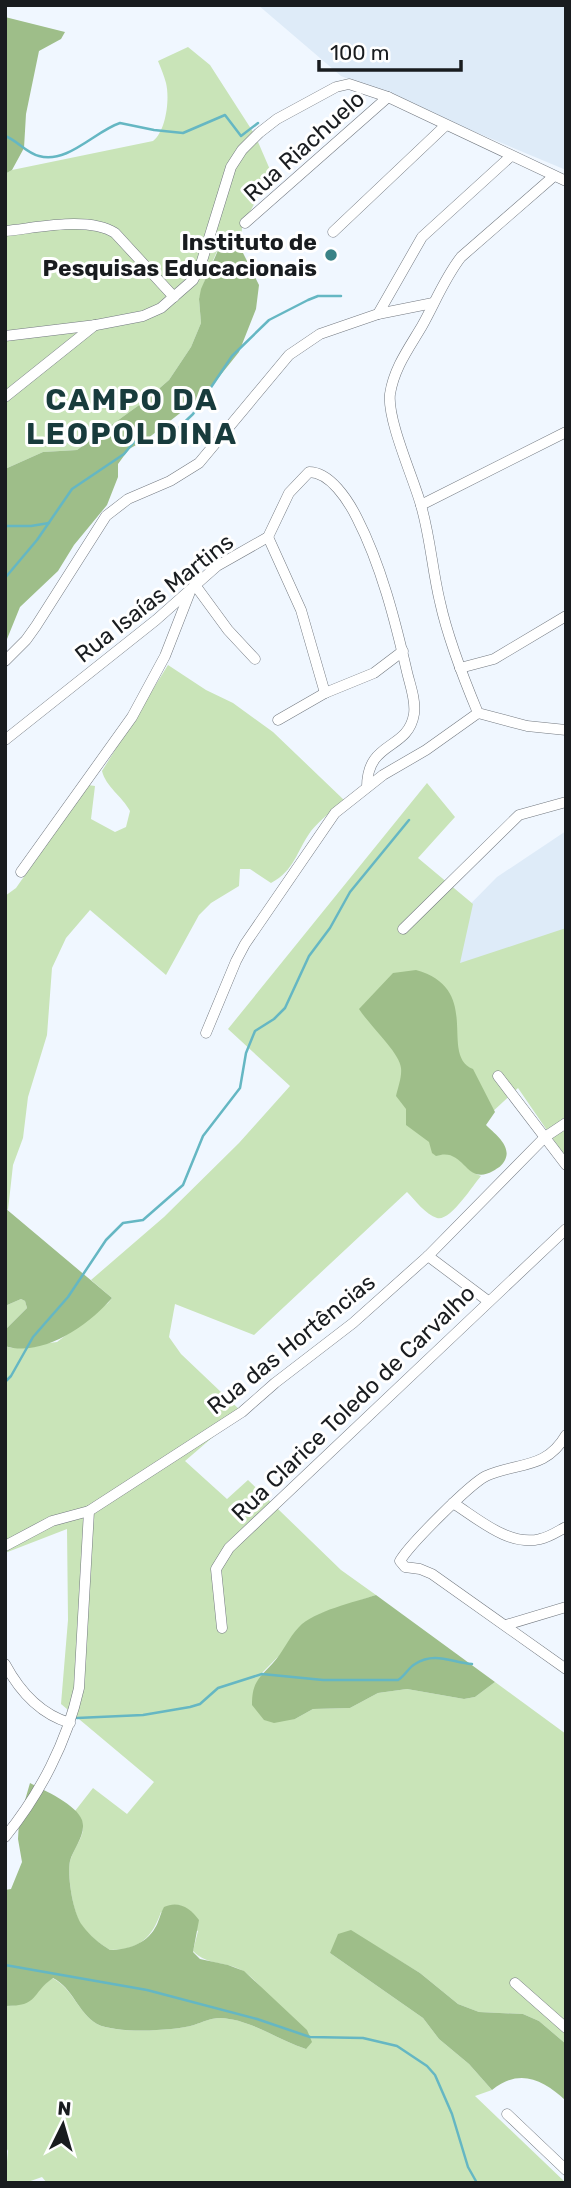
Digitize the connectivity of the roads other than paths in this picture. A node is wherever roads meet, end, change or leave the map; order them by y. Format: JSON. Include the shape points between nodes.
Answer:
{"nodes":[{"id":1,"x":388,"y":97,"type":"junction"},
{"id":2,"x":446,"y":125,"type":"junction"},
{"id":3,"x":511,"y":156,"type":"junction"},
{"id":4,"x":554,"y":176,"type":"junction"},
{"id":5,"x":566,"y":181,"type":"edge"},
{"id":6,"x":245,"y":223,"type":"dead end"},
{"id":7,"x":5,"y":231,"type":"edge"},
{"id":8,"x":333,"y":232,"type":"dead end"},
{"id":9,"x":174,"y":297,"type":"junction"},
{"id":10,"x":433,"y":303,"type":"junction"},
{"id":11,"x":378,"y":314,"type":"junction"},
{"id":12,"x":96,"y":325,"type":"junction"},
{"id":13,"x":5,"y":336,"type":"edge"},
{"id":14,"x":5,"y":397,"type":"edge"},
{"id":15,"x":566,"y":432,"type":"edge"},
{"id":16,"x":421,"y":505,"type":"junction"},
{"id":17,"x":268,"y":537,"type":"junction"},
{"id":18,"x":193,"y":588,"type":"junction"},
{"id":19,"x":566,"y":616,"type":"edge"},
{"id":20,"x":402,"y":651,"type":"junction"},
{"id":21,"x":255,"y":659,"type":"dead end"},
{"id":22,"x":5,"y":661,"type":"edge"},
{"id":23,"x":460,"y":668,"type":"junction"},
{"id":24,"x":325,"y":693,"type":"junction"},
{"id":25,"x":478,"y":713,"type":"junction"},
{"id":26,"x":278,"y":720,"type":"dead end"},
{"id":27,"x":566,"y":730,"type":"edge"},
{"id":28,"x":5,"y":740,"type":"edge"},
{"id":29,"x":367,"y":787,"type":"junction"},
{"id":30,"x":566,"y":802,"type":"edge"},
{"id":31,"x":21,"y":872,"type":"dead end"},
{"id":32,"x":403,"y":929,"type":"dead end"},
{"id":33,"x":206,"y":1033,"type":"dead end"},
{"id":34,"x":498,"y":1076,"type":"dead end"},
{"id":35,"x":566,"y":1123,"type":"edge"},
{"id":36,"x":545,"y":1138,"type":"junction"},
{"id":37,"x":566,"y":1165,"type":"edge"},
{"id":38,"x":566,"y":1229,"type":"edge"},
{"id":39,"x":428,"y":1256,"type":"junction"},
{"id":40,"x":488,"y":1301,"type":"junction"},
{"id":41,"x":566,"y":1435,"type":"edge"},
{"id":42,"x":453,"y":1503,"type":"junction"},
{"id":43,"x":89,"y":1511,"type":"junction"},
{"id":44,"x":566,"y":1527,"type":"edge"},
{"id":45,"x":5,"y":1546,"type":"edge"},
{"id":46,"x":566,"y":1608,"type":"edge"},
{"id":47,"x":506,"y":1625,"type":"junction"},
{"id":48,"x":222,"y":1628,"type":"dead end"},
{"id":49,"x":5,"y":1664,"type":"edge"},
{"id":50,"x":566,"y":1669,"type":"edge"},
{"id":51,"x":70,"y":1723,"type":"junction"},
{"id":52,"x":5,"y":1837,"type":"edge"},
{"id":53,"x":515,"y":1983,"type":"dead end"},
{"id":54,"x":566,"y":2028,"type":"edge"},
{"id":55,"x":507,"y":2114,"type":"dead end"},
{"id":56,"x":566,"y":2170,"type":"edge"}],
"edges":[{"from":1,"to":2,"type":"street"},
{"from":1,"to":6,"type":"street","name":"Rua Riachuelo"},
{"from":1,"to":9,"type":"street","via":[[349,84],[336,87],[259,133],[231,167],[201,264],[193,280]]},
{"from":2,"to":3,"type":"street"},
{"from":2,"to":8,"type":"street"},
{"from":3,"to":4,"type":"street"},
{"from":3,"to":11,"type":"street","via":[[422,237]]},
{"from":4,"to":5,"type":"street"},
{"from":4,"to":10,"type":"street","via":[[461,257]]},
{"from":7,"to":9,"type":"street","via":[[81,224],[105,227],[116,233]]},
{"from":9,"to":12,"type":"street","via":[[143,316]]},
{"from":10,"to":11,"type":"street"},
{"from":10,"to":16,"type":"street","via":[[402,358],[390,397]]},
{"from":11,"to":22,"type":"street","via":[[304,343],[260,387],[199,463],[113,509],[26,640]]},
{"from":12,"to":13,"type":"street"},
{"from":12,"to":14,"type":"street"},
{"from":15,"to":16,"type":"street"},
{"from":16,"to":23,"type":"street","via":[[440,603]]},
{"from":17,"to":18,"type":"street","name":"Rua Isaías Martins","via":[[234,554]]},
{"from":17,"to":20,"type":"street","name":"Rua Isaías Martins","via":[[289,493],[309,472],[325,477],[357,517],[388,598]]},
{"from":17,"to":24,"type":"street","via":[[301,610]]},
{"from":18,"to":21,"type":"street"},
{"from":18,"to":28,"type":"street","name":"Rua Isaías Martins"},
{"from":18,"to":31,"type":"street","via":[[165,656],[132,717]]},
{"from":19,"to":23,"type":"street","via":[[494,659]]},
{"from":20,"to":24,"type":"street","via":[[374,673]]},
{"from":20,"to":29,"type":"street","via":[[414,717],[402,736],[373,759]]},
{"from":23,"to":25,"type":"street"},
{"from":24,"to":26,"type":"street"},
{"from":25,"to":27,"type":"street"},
{"from":25,"to":29,"type":"street"},
{"from":29,"to":33,"type":"street","via":[[329,820],[245,944]]},
{"from":30,"to":32,"type":"street","via":[[519,815]]},
{"from":34,"to":36,"type":"street"},
{"from":35,"to":36,"type":"street","name":"Rua das Hortências"},
{"from":36,"to":37,"type":"street"},
{"from":36,"to":39,"type":"street","name":"Rua das Hortências"},
{"from":38,"to":40,"type":"street","name":"Rua Clarice Toledo de Carvalho"},
{"from":39,"to":40,"type":"street"},
{"from":39,"to":43,"type":"street","name":"Rua das Hortências","via":[[242,1412]]},
{"from":40,"to":48,"type":"street","name":"Rua Clarice Toledo de Carvalho","via":[[229,1548],[216,1569]]},
{"from":41,"to":42,"type":"street","via":[[550,1455],[485,1476]]},
{"from":42,"to":44,"type":"street","via":[[522,1540],[540,1539]]},
{"from":42,"to":47,"type":"street","via":[[401,1557],[402,1566],[426,1571]]},
{"from":43,"to":45,"type":"street","name":"Rua das Hortências","via":[[52,1521]]},
{"from":43,"to":51,"type":"street","via":[[79,1688]]},
{"from":46,"to":47,"type":"street"},
{"from":47,"to":50,"type":"street"},
{"from":49,"to":51,"type":"street","via":[[36,1706]]},
{"from":51,"to":52,"type":"street","via":[[42,1783]]},
{"from":53,"to":54,"type":"street"},
{"from":55,"to":56,"type":"street"}]}
